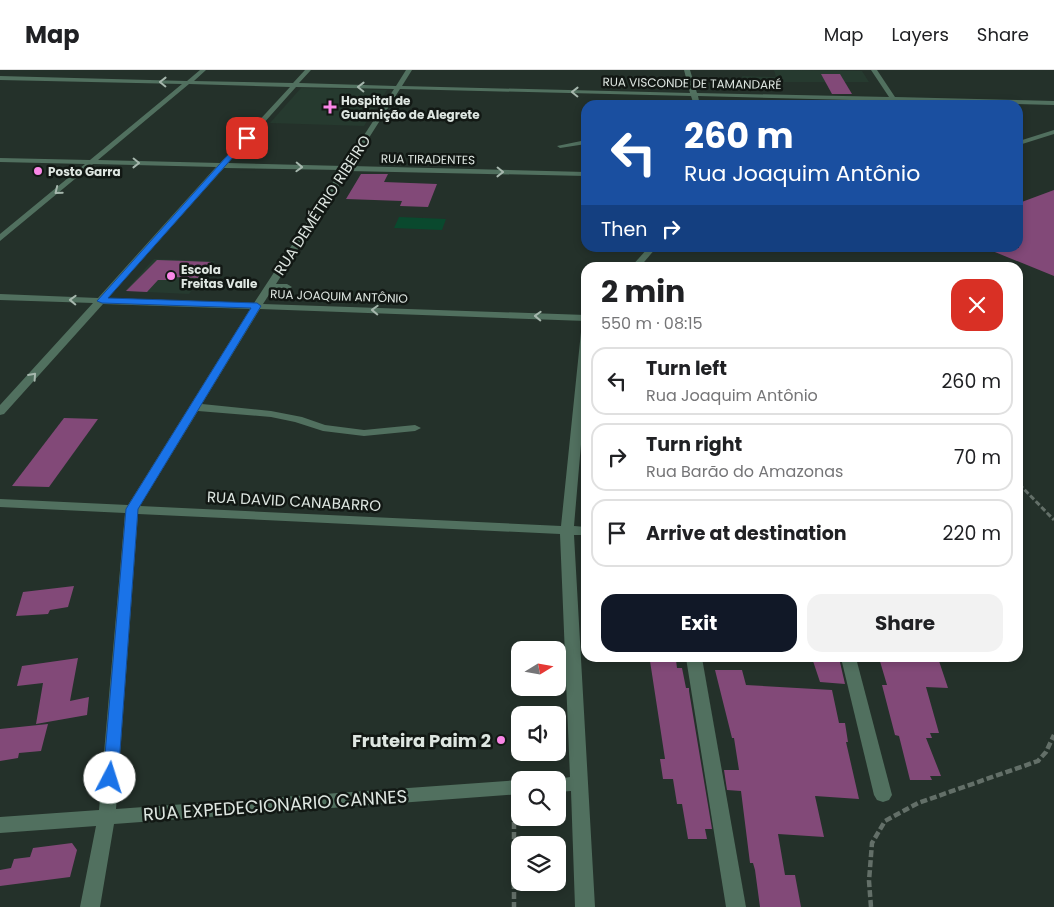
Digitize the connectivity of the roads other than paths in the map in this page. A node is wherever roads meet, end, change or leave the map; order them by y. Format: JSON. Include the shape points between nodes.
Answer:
{"nodes":[{"id":1,"x":204,"y":70,"type":"edge"},
{"id":2,"x":308,"y":70,"type":"edge"},
{"id":3,"x":409,"y":70,"type":"edge"},
{"id":4,"x":687,"y":70,"type":"edge"},
{"id":5,"x":874,"y":70,"type":"edge"},
{"id":6,"x":0,"y":78,"type":"edge"},
{"id":7,"x":188,"y":83,"type":"junction"},
{"id":8,"x":293,"y":86,"type":"junction"},
{"id":9,"x":398,"y":88,"type":"junction"},
{"id":10,"x":694,"y":95,"type":"junction"},
{"id":11,"x":696,"y":100,"type":"edge"},
{"id":12,"x":838,"y":100,"type":"edge"},
{"id":13,"x":894,"y":100,"type":"edge"},
{"id":14,"x":1023,"y":103,"type":"edge"},
{"id":15,"x":1054,"y":103,"type":"edge"},
{"id":16,"x":1054,"y":132,"type":"edge"},
{"id":17,"x":1023,"y":142,"type":"edge"},
{"id":18,"x":581,"y":143,"type":"edge"},
{"id":19,"x":560,"y":146,"type":"dead end"},
{"id":20,"x":0,"y":160,"type":"edge"},
{"id":21,"x":13,"y":160,"type":"junction"},
{"id":22,"x":94,"y":162,"type":"junction"},
{"id":23,"x":223,"y":165,"type":"junction"},
{"id":24,"x":346,"y":168,"type":"junction"},
{"id":25,"x":0,"y":169,"type":"edge"},
{"id":26,"x":581,"y":174,"type":"edge"},
{"id":27,"x":0,"y":238,"type":"edge"},
{"id":28,"x":648,"y":252,"type":"edge"},
{"id":29,"x":639,"y":262,"type":"edge"},
{"id":30,"x":269,"y":287,"type":"junction"},
{"id":31,"x":288,"y":288,"type":"dead end"},
{"id":32,"x":0,"y":297,"type":"edge"},
{"id":33,"x":102,"y":301,"type":"junction"},
{"id":34,"x":257,"y":306,"type":"junction"},
{"id":35,"x":581,"y":318,"type":"edge"},
{"id":36,"x":581,"y":385,"type":"edge"},
{"id":37,"x":194,"y":408,"type":"junction"},
{"id":38,"x":0,"y":412,"type":"edge"},
{"id":39,"x":415,"y":428,"type":"dead end"},
{"id":40,"x":0,"y":503,"type":"edge"},
{"id":41,"x":132,"y":509,"type":"junction"},
{"id":42,"x":567,"y":532,"type":"junction"},
{"id":43,"x":581,"y":532,"type":"edge"},
{"id":44,"x":695,"y":662,"type":"edge"},
{"id":45,"x":849,"y":662,"type":"edge"},
{"id":46,"x":579,"y":783,"type":"junction"},
{"id":47,"x":566,"y":784,"type":"edge"},
{"id":48,"x":511,"y":788,"type":"edge"},
{"id":49,"x":883,"y":795,"type":"dead end"},
{"id":50,"x":108,"y":816,"type":"junction"},
{"id":51,"x":0,"y":825,"type":"edge"},
{"id":52,"x":90,"y":907,"type":"edge"},
{"id":53,"x":585,"y":907,"type":"edge"},
{"id":54,"x":736,"y":907,"type":"edge"}],
"edges":[{"from":1,"to":7,"type":"street"},
{"from":2,"to":8,"type":"street"},
{"from":3,"to":9,"type":"street","name":"RUA DEMÉTRIO RIBEIRO"},
{"from":4,"to":10,"type":"street"},
{"from":5,"to":13,"type":"street"},
{"from":7,"to":6,"type":"street","name":"RUA VISCONDE DE TAMANDARÉ","one_way":true},
{"from":7,"to":8,"type":"street","name":"RUA VISCONDE DE TAMANDARÉ"},
{"from":7,"to":22,"type":"street"},
{"from":9,"to":8,"type":"street","name":"RUA VISCONDE DE TAMANDARÉ","one_way":true},
{"from":8,"to":23,"type":"street"},
{"from":10,"to":9,"type":"street","name":"RUA VISCONDE DE TAMANDARÉ","one_way":true},
{"from":9,"to":24,"type":"street","name":"RUA DEMÉTRIO RIBEIRO"},
{"from":10,"to":11,"type":"street"},
{"from":10,"to":12,"type":"street","name":"RUA VISCONDE DE TAMANDARÉ"},
{"from":14,"to":15,"type":"street","name":"RUA VISCONDE DE TAMANDARÉ"},
{"from":16,"to":17,"type":"street"},
{"from":18,"to":19,"type":"street"},
{"from":20,"to":21,"type":"street","name":"RUA TIRADENTES"},
{"from":21,"to":22,"type":"street","name":"RUA TIRADENTES"},
{"from":21,"to":25,"type":"street"},
{"from":22,"to":23,"type":"street","name":"RUA TIRADENTES","one_way":true},
{"from":22,"to":27,"type":"street","one_way":true},
{"from":23,"to":24,"type":"street","name":"RUA TIRADENTES","one_way":true},
{"from":23,"to":33,"type":"street"},
{"from":24,"to":26,"type":"street","name":"RUA TIRADENTES","one_way":true},
{"from":24,"to":30,"type":"street","name":"RUA DEMÉTRIO RIBEIRO"},
{"from":28,"to":29,"type":"street"},
{"from":30,"to":31,"type":"street"},
{"from":30,"to":34,"type":"street","name":"RUA DEMÉTRIO RIBEIRO"},
{"from":33,"to":32,"type":"street","name":"RUA JOAQUIM ANTÔNIO","one_way":true},
{"from":33,"to":34,"type":"street","name":"RUA JOAQUIM ANTÔNIO"},
{"from":38,"to":33,"type":"street","one_way":true},
{"from":35,"to":34,"type":"street","name":"RUA JOAQUIM ANTÔNIO","one_way":true},
{"from":34,"to":37,"type":"street","name":"RUA DEMÉTRIO RIBEIRO"},
{"from":36,"to":42,"type":"street"},
{"from":37,"to":39,"type":"street","via":[[271,414],[323,428],[364,433]]},
{"from":37,"to":41,"type":"street","name":"RUA DEMÉTRIO RIBEIRO"},
{"from":40,"to":41,"type":"street","name":"RUA DAVID CANABARRO"},
{"from":41,"to":42,"type":"street","name":"RUA DAVID CANABARRO"},
{"from":41,"to":50,"type":"street","name":"RUA DEMÉTRIO RIBEIRO"},
{"from":42,"to":43,"type":"street","name":"RUA DAVID CANABARRO"},
{"from":42,"to":46,"type":"street"},
{"from":44,"to":54,"type":"street"},
{"from":45,"to":49,"type":"street"},
{"from":46,"to":47,"type":"street"},
{"from":46,"to":53,"type":"street"},
{"from":48,"to":50,"type":"street","name":"RUA EXPEDECIONARIO CANNES"},
{"from":50,"to":51,"type":"street","name":"RUA EXPEDECIONARIO CANNES"},
{"from":50,"to":52,"type":"street","name":"RUA DEMÉTRIO RIBEIRO"}]}
